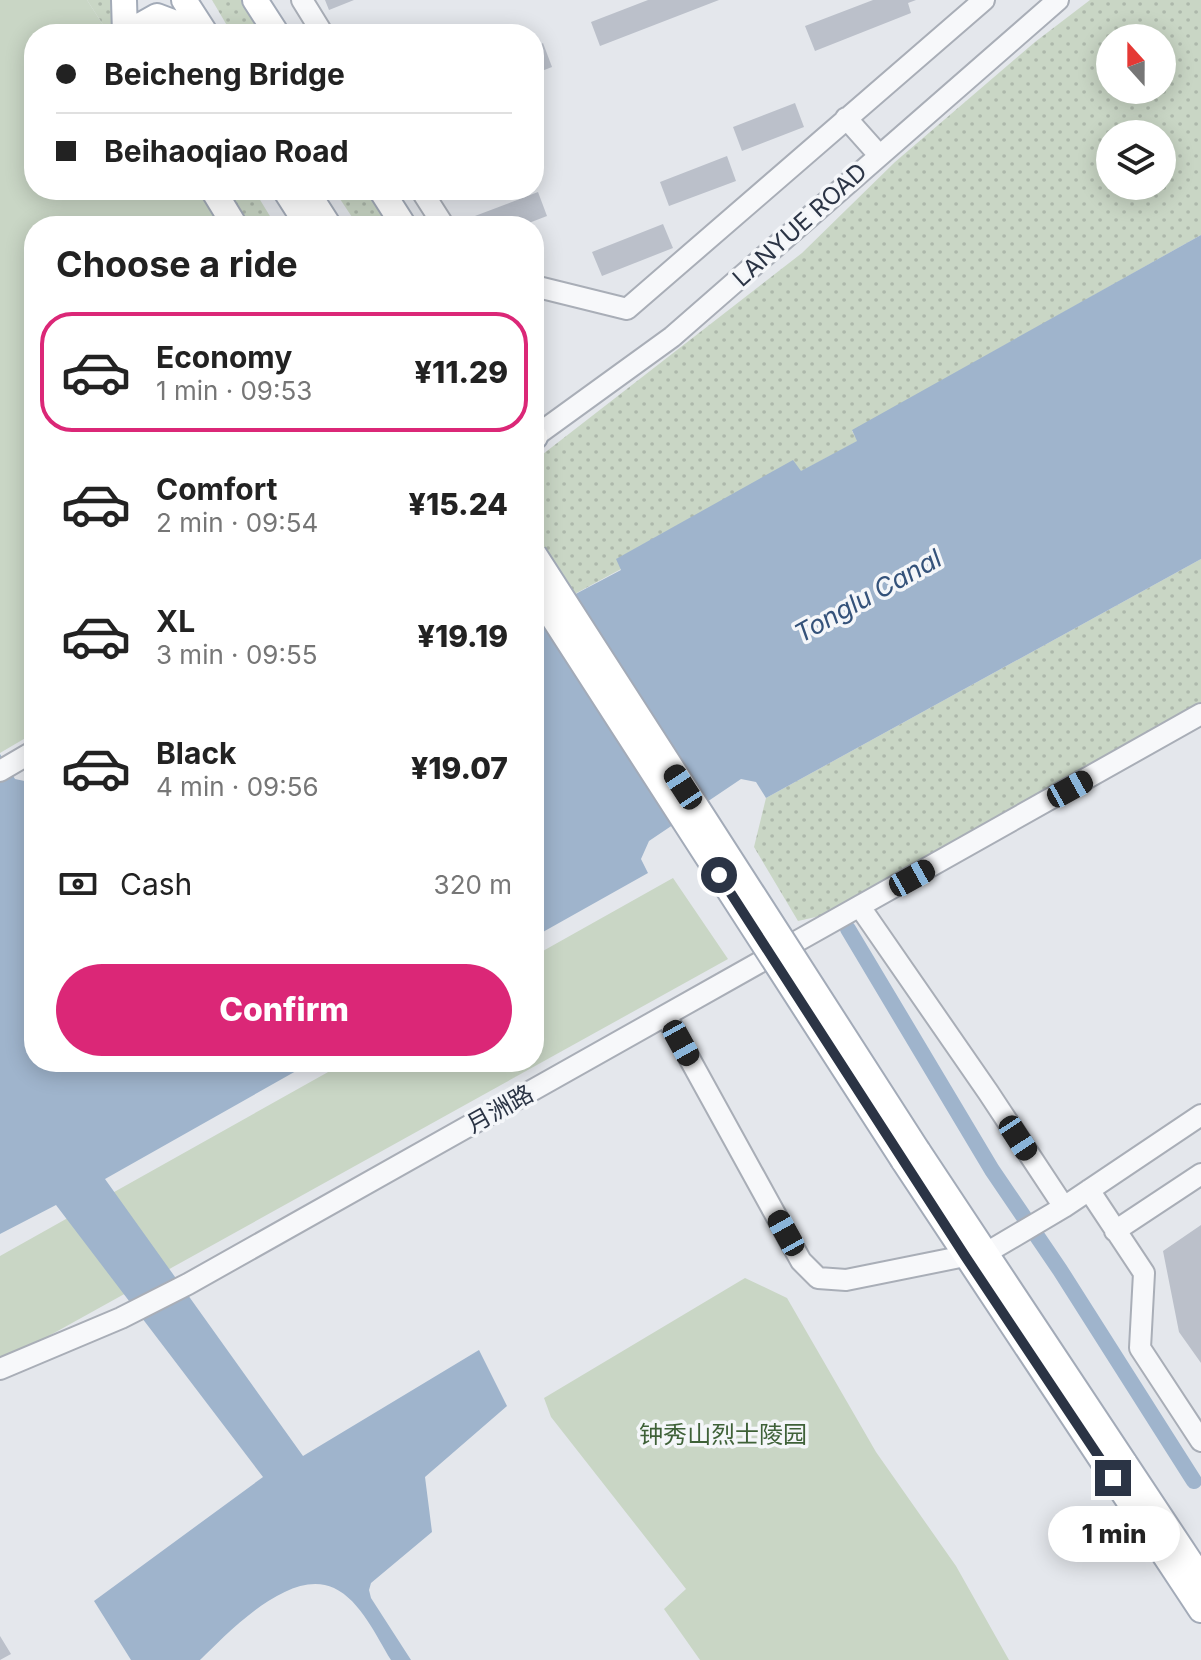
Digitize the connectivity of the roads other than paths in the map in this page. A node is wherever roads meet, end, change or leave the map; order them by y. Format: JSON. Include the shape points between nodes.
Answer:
{"nodes":[{"id":1,"x":124,"y":0,"type":"edge"},
{"id":2,"x":162,"y":0,"type":"edge"},
{"id":3,"x":255,"y":0,"type":"edge"},
{"id":4,"x":302,"y":0,"type":"edge"},
{"id":5,"x":984,"y":0,"type":"edge"},
{"id":6,"x":1058,"y":0,"type":"edge"},
{"id":7,"x":190,"y":18,"type":"edge"},
{"id":8,"x":125,"y":24,"type":"edge"},
{"id":9,"x":143,"y":24,"type":"edge"},
{"id":10,"x":271,"y":24,"type":"edge"},
{"id":11,"x":317,"y":24,"type":"edge"},
{"id":12,"x":846,"y":118,"type":"junction"},
{"id":13,"x":879,"y":155,"type":"junction"},
{"id":14,"x":544,"y":288,"type":"edge"},
{"id":15,"x":544,"y":429,"type":"edge"},
{"id":16,"x":544,"y":570,"type":"edge"},
{"id":17,"x":544,"y":603,"type":"edge"},
{"id":18,"x":1201,"y":714,"type":"edge"},
{"id":19,"x":24,"y":757,"type":"edge"},
{"id":20,"x":0,"y":771,"type":"edge"},
{"id":21,"x":860,"y":907,"type":"junction"},
{"id":22,"x":666,"y":1016,"type":"junction"},
{"id":23,"x":1201,"y":1115,"type":"edge"},
{"id":24,"x":910,"y":1156,"type":"junction"},
{"id":25,"x":1201,"y":1174,"type":"edge"},
{"id":26,"x":1089,"y":1190,"type":"junction"},
{"id":27,"x":1064,"y":1207,"type":"junction"},
{"id":28,"x":1115,"y":1231,"type":"junction"},
{"id":29,"x":975,"y":1255,"type":"junction"},
{"id":30,"x":0,"y":1369,"type":"edge"},
{"id":31,"x":1201,"y":1441,"type":"edge"},
{"id":32,"x":1201,"y":1578,"type":"edge"},
{"id":33,"x":1201,"y":1610,"type":"edge"}],
"edges":[{"from":1,"to":8,"type":"main road"},
{"from":2,"to":7,"type":"main road"},
{"from":3,"to":10,"type":"main road"},
{"from":4,"to":11,"type":"street"},
{"from":5,"to":12,"type":"street"},
{"from":6,"to":13,"type":"street","name":"LANYUE ROAD"},
{"from":7,"to":9,"type":"main road","via":[[157,16]]},
{"from":12,"to":13,"type":"street"},
{"from":12,"to":14,"type":"street","via":[[627,309]]},
{"from":13,"to":15,"type":"street","name":"LANYUE ROAD","via":[[672,337]]},
{"from":16,"to":24,"type":"main road","bridge":true},
{"from":17,"to":24,"type":"main road","bridge":true},
{"from":18,"to":21,"type":"street","name":"月洲路"},
{"from":19,"to":20,"type":"street"},
{"from":21,"to":22,"type":"street","name":"月洲路"},
{"from":21,"to":27,"type":"street"},
{"from":22,"to":29,"type":"street","via":[[801,1261],[818,1278],[846,1280]]},
{"from":22,"to":30,"type":"street","name":"月洲路","via":[[188,1284]]},
{"from":23,"to":26,"type":"street"},
{"from":24,"to":29,"type":"main road"},
{"from":25,"to":28,"type":"street"},
{"from":26,"to":27,"type":"street"},
{"from":26,"to":28,"type":"street"},
{"from":27,"to":29,"type":"street"},
{"from":28,"to":31,"type":"street","via":[[1144,1273],[1140,1348]]},
{"from":29,"to":32,"type":"main road"},
{"from":29,"to":33,"type":"main road"}]}
